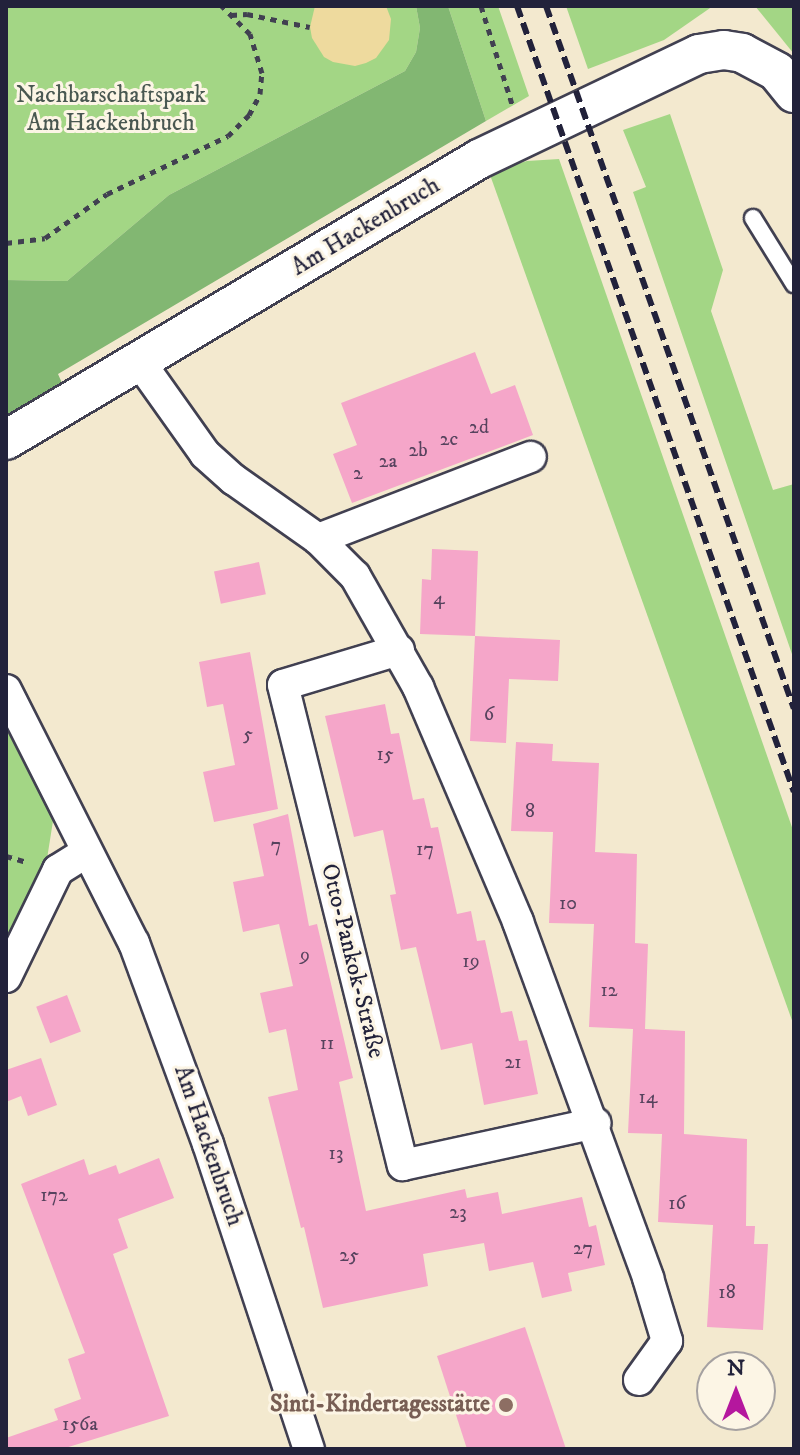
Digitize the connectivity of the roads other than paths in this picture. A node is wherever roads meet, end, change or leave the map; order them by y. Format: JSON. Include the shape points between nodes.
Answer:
{"nodes":[{"id":1,"x":794,"y":93,"type":"edge"},
{"id":2,"x":753,"y":218,"type":"dead end"},
{"id":3,"x":794,"y":284,"type":"edge"},
{"id":4,"x":139,"y":361,"type":"junction"},
{"id":5,"x":6,"y":440,"type":"edge"},
{"id":6,"x":531,"y":457,"type":"dead end"},
{"id":7,"x":318,"y":539,"type":"junction"},
{"id":8,"x":399,"y":650,"type":"junction"},
{"id":9,"x":6,"y":690,"type":"edge"},
{"id":10,"x":87,"y":852,"type":"junction"},
{"id":11,"x":6,"y":977,"type":"edge"},
{"id":12,"x":595,"y":1123,"type":"junction"},
{"id":13,"x":639,"y":1380,"type":"dead end"},
{"id":14,"x":309,"y":1449,"type":"edge"}],
"edges":[{"from":1,"to":4,"type":"street","name":"Am Hackenbruch","via":[[777,72],[742,53],[699,54],[522,137]]},
{"from":2,"to":3,"type":"lane"},
{"from":4,"to":5,"type":"street","name":"Am Hackenbruch"},
{"from":4,"to":7,"type":"street","via":[[205,454]]},
{"from":6,"to":7,"type":"street"},
{"from":7,"to":8,"type":"street","via":[[355,576]]},
{"from":8,"to":12,"type":"street","via":[[518,922]]},
{"from":8,"to":12,"type":"street","name":"Otto-Pankok-Straße","via":[[283,685],[403,1165]]},
{"from":9,"to":10,"type":"street","name":"Am Hackenbruch"},
{"from":10,"to":11,"type":"street","via":[[58,870]]},
{"from":10,"to":14,"type":"street","name":"Am Hackenbruch","via":[[134,943],[208,1144]]},
{"from":12,"to":13,"type":"street","via":[[667,1341]]}]}
